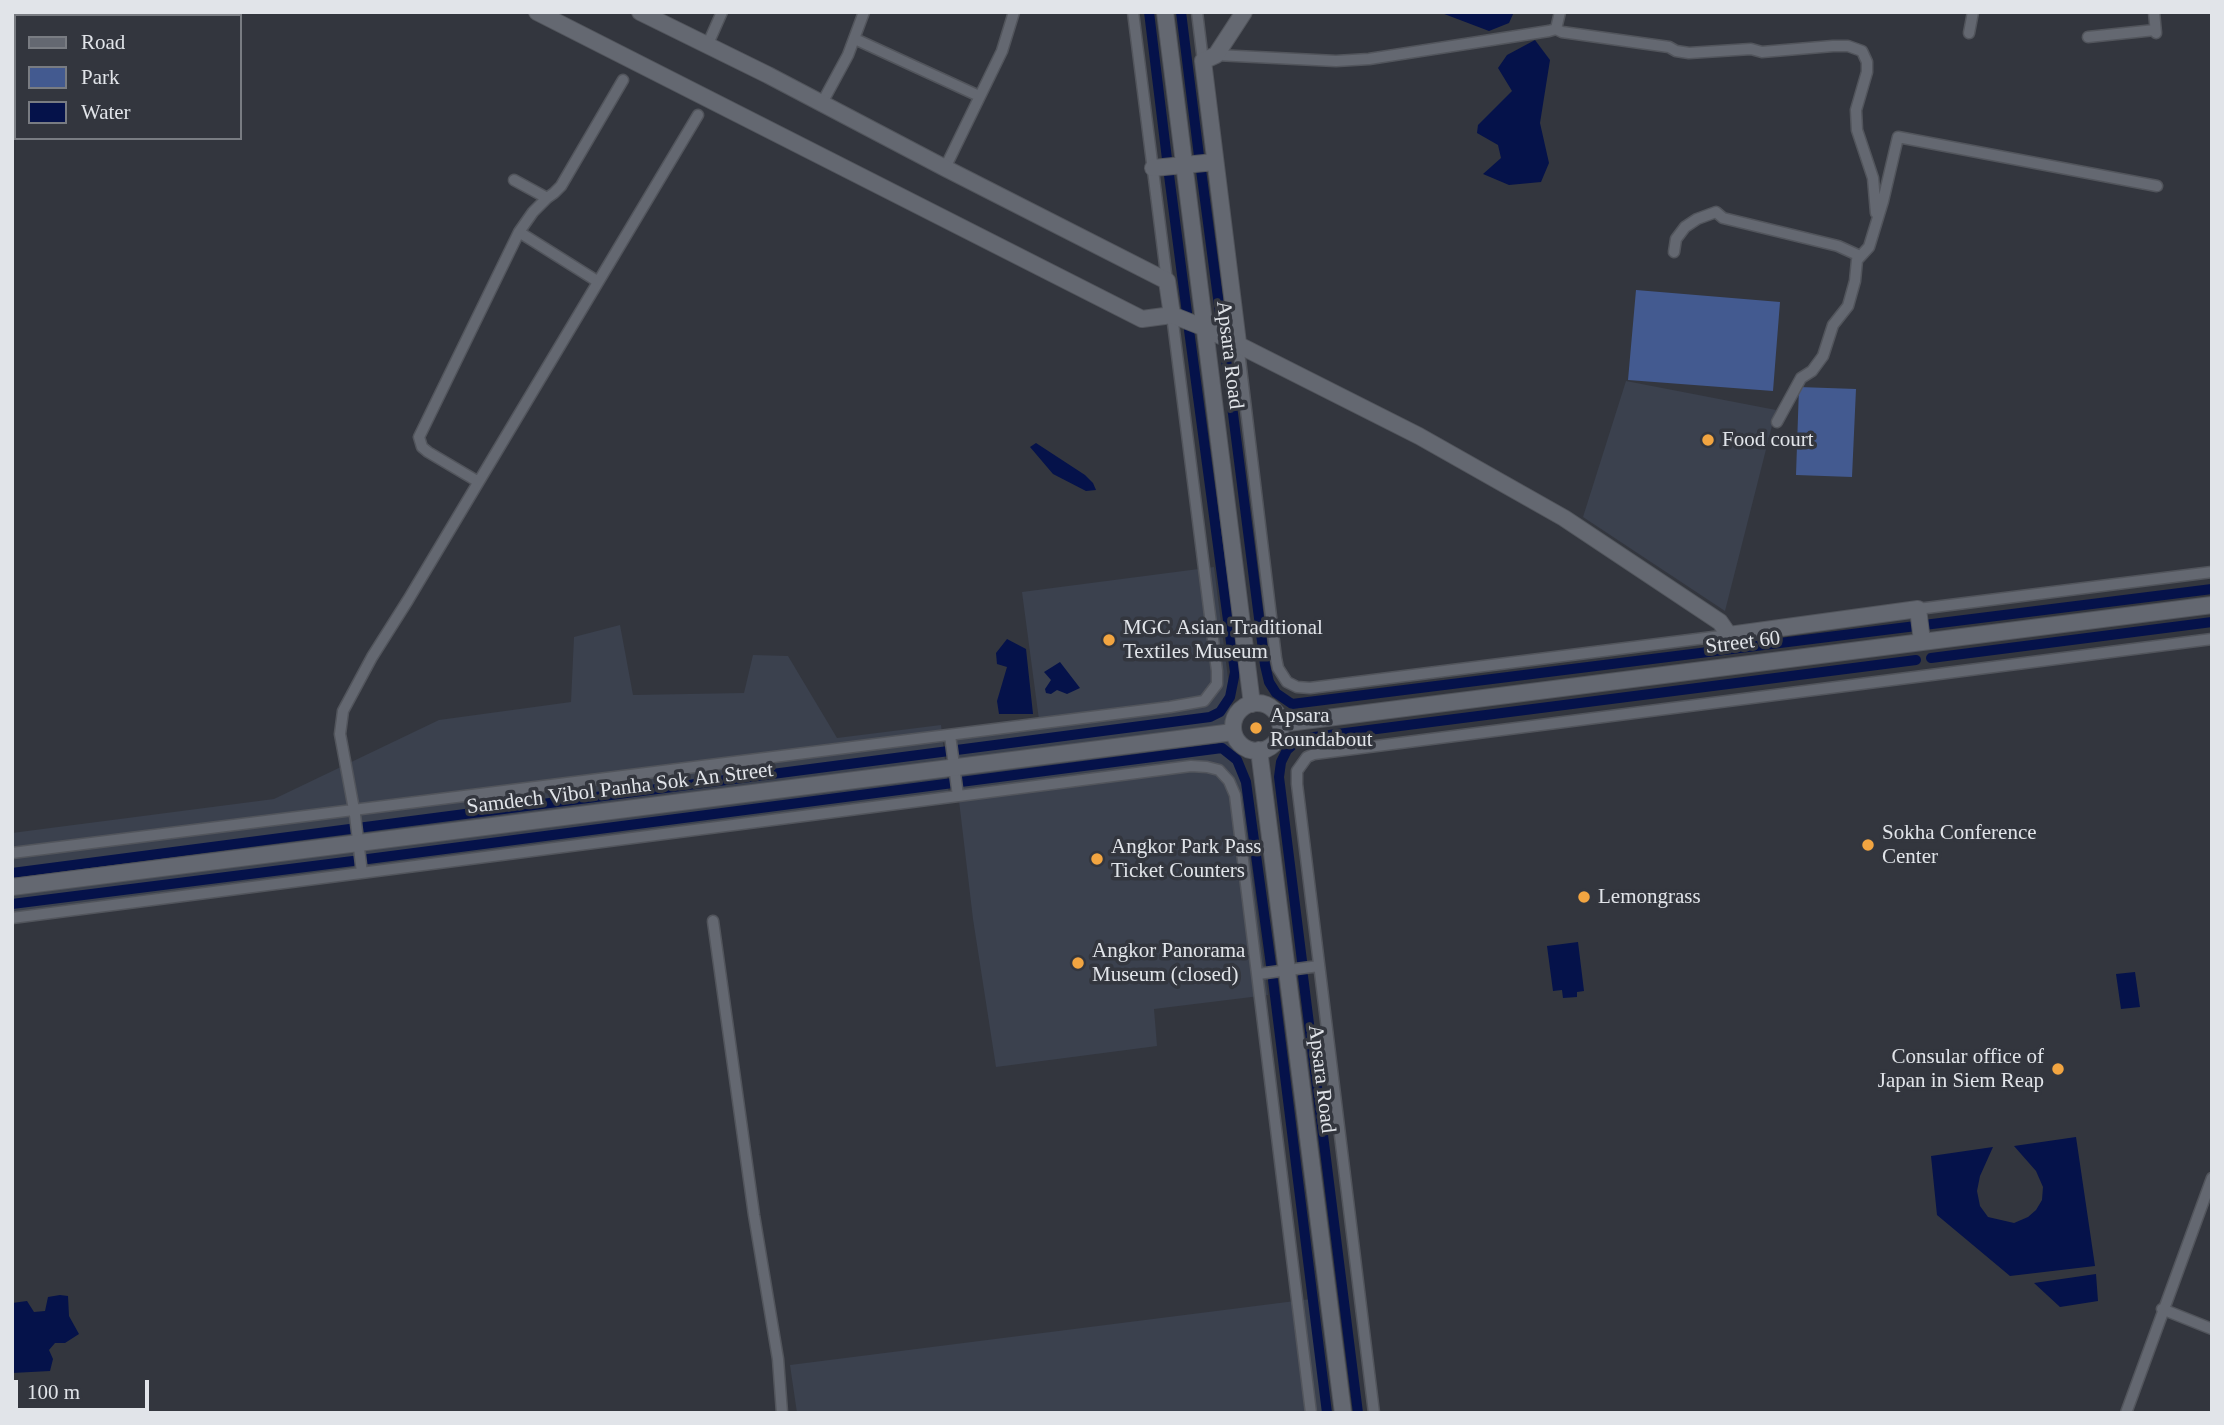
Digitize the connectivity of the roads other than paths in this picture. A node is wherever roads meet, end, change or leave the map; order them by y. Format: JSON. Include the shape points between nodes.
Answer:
{"nodes":[{"id":1,"x":537,"y":12,"type":"edge"},
{"id":2,"x":640,"y":12,"type":"edge"},
{"id":3,"x":722,"y":12,"type":"edge"},
{"id":4,"x":864,"y":12,"type":"edge"},
{"id":5,"x":1014,"y":12,"type":"edge"},
{"id":6,"x":1133,"y":12,"type":"edge"},
{"id":7,"x":1165,"y":12,"type":"edge"},
{"id":8,"x":1197,"y":12,"type":"edge"},
{"id":9,"x":1244,"y":12,"type":"edge"},
{"id":10,"x":1560,"y":12,"type":"edge"},
{"id":11,"x":1973,"y":12,"type":"edge"},
{"id":12,"x":2154,"y":12,"type":"edge"},
{"id":13,"x":1556,"y":29,"type":"junction"},
{"id":14,"x":1969,"y":33,"type":"dead end"},
{"id":15,"x":2088,"y":37,"type":"dead end"},
{"id":16,"x":855,"y":39,"type":"junction"},
{"id":17,"x":707,"y":46,"type":"junction"},
{"id":18,"x":1209,"y":58,"type":"junction"},
{"id":19,"x":623,"y":80,"type":"dead end"},
{"id":20,"x":979,"y":96,"type":"junction"},
{"id":21,"x":822,"y":103,"type":"junction"},
{"id":22,"x":698,"y":115,"type":"dead end"},
{"id":23,"x":1215,"y":162,"type":"junction"},
{"id":24,"x":1184,"y":165,"type":"junction"},
{"id":25,"x":945,"y":168,"type":"junction"},
{"id":26,"x":1153,"y":169,"type":"junction"},
{"id":27,"x":514,"y":180,"type":"dead end"},
{"id":28,"x":2157,"y":186,"type":"dead end"},
{"id":29,"x":547,"y":198,"type":"junction"},
{"id":30,"x":1877,"y":216,"type":"junction"},
{"id":31,"x":519,"y":232,"type":"junction"},
{"id":32,"x":1674,"y":252,"type":"dead end"},
{"id":33,"x":1860,"y":256,"type":"junction"},
{"id":34,"x":597,"y":281,"type":"junction"},
{"id":35,"x":1167,"y":281,"type":"junction"},
{"id":36,"x":1172,"y":315,"type":"junction"},
{"id":37,"x":1205,"y":328,"type":"junction"},
{"id":38,"x":1238,"y":343,"type":"junction"},
{"id":39,"x":1777,"y":422,"type":"dead end"},
{"id":40,"x":477,"y":481,"type":"junction"},
{"id":41,"x":2212,"y":572,"type":"edge"},
{"id":42,"x":2212,"y":605,"type":"edge"},
{"id":43,"x":1920,"y":627,"type":"junction"},
{"id":44,"x":1729,"y":635,"type":"junction"},
{"id":45,"x":2212,"y":639,"type":"edge"},
{"id":46,"x":1252,"y":704,"type":"junction"},
{"id":47,"x":1280,"y":724,"type":"junction"},
{"id":48,"x":1233,"y":732,"type":"junction"},
{"id":49,"x":950,"y":738,"type":"junction"},
{"id":50,"x":1259,"y":750,"type":"junction"},
{"id":51,"x":954,"y":768,"type":"junction"},
{"id":52,"x":958,"y":794,"type":"junction"},
{"id":53,"x":354,"y":813,"type":"junction"},
{"id":54,"x":358,"y":839,"type":"junction"},
{"id":55,"x":12,"y":853,"type":"edge"},
{"id":56,"x":362,"y":873,"type":"junction"},
{"id":57,"x":12,"y":887,"type":"edge"},
{"id":58,"x":12,"y":918,"type":"edge"},
{"id":59,"x":713,"y":921,"type":"dead end"},
{"id":60,"x":1319,"y":966,"type":"junction"},
{"id":61,"x":1285,"y":971,"type":"junction"},
{"id":62,"x":1258,"y":974,"type":"junction"},
{"id":63,"x":2212,"y":1178,"type":"edge"},
{"id":64,"x":2209,"y":1193,"type":"edge"},
{"id":65,"x":2162,"y":1309,"type":"junction"},
{"id":66,"x":2212,"y":1329,"type":"edge"},
{"id":67,"x":782,"y":1413,"type":"edge"},
{"id":68,"x":1311,"y":1413,"type":"edge"},
{"id":69,"x":1343,"y":1413,"type":"edge"},
{"id":70,"x":1374,"y":1413,"type":"edge"},
{"id":71,"x":2126,"y":1413,"type":"edge"}],
"edges":[{"from":1,"to":36,"type":"street","via":[[1142,318]]},
{"from":2,"to":17,"type":"street"},
{"from":3,"to":17,"type":"street"},
{"from":4,"to":16,"type":"street"},
{"from":5,"to":20,"type":"street","via":[[1002,51]]},
{"from":6,"to":26,"type":"street"},
{"from":7,"to":24,"type":"street","name":"Apsara Road"},
{"from":8,"to":18,"type":"street"},
{"from":9,"to":18,"type":"street"},
{"from":10,"to":13,"type":"street"},
{"from":11,"to":14,"type":"street"},
{"from":12,"to":15,"type":"street","via":[[2155,32]]},
{"from":13,"to":18,"type":"street","via":[[1352,61]]},
{"from":13,"to":30,"type":"street","via":[[1689,53],[1833,46],[1862,51],[1867,72],[1856,110],[1857,130],[1873,178]]},
{"from":16,"to":20,"type":"street"},
{"from":16,"to":21,"type":"street"},
{"from":17,"to":21,"type":"street"},
{"from":18,"to":23,"type":"street"},
{"from":19,"to":29,"type":"street","via":[[561,186]]},
{"from":20,"to":25,"type":"street"},
{"from":21,"to":25,"type":"street"},
{"from":22,"to":34,"type":"street"},
{"from":23,"to":24,"type":"street"},
{"from":23,"to":38,"type":"street"},
{"from":24,"to":26,"type":"street"},
{"from":24,"to":37,"type":"street","name":"Apsara Road"},
{"from":25,"to":35,"type":"street"},
{"from":26,"to":35,"type":"street"},
{"from":27,"to":29,"type":"street"},
{"from":28,"to":30,"type":"street","via":[[1898,137]]},
{"from":29,"to":31,"type":"street"},
{"from":30,"to":33,"type":"street","via":[[1869,247]]},
{"from":31,"to":34,"type":"street"},
{"from":31,"to":40,"type":"street","via":[[419,437],[428,452]]},
{"from":32,"to":33,"type":"street","via":[[1685,227],[1716,212],[1723,218],[1838,246]]},
{"from":33,"to":39,"type":"street","via":[[1849,306],[1833,325],[1823,356],[1801,378]]},
{"from":34,"to":40,"type":"street"},
{"from":35,"to":36,"type":"street"},
{"from":36,"to":37,"type":"street"},
{"from":36,"to":49,"type":"street","via":[[1217,684],[1204,701],[1193,704]]},
{"from":37,"to":38,"type":"street"},
{"from":37,"to":46,"type":"street","name":"Apsara Road"},
{"from":38,"to":44,"type":"street","via":[[1419,436],[1564,519],[1720,622]]},
{"from":38,"to":44,"type":"street","via":[[1276,658],[1287,682],[1310,688]]},
{"from":40,"to":53,"type":"street","via":[[343,711],[340,734]]},
{"from":41,"to":43,"type":"street"},
{"from":42,"to":43,"type":"street","name":"Street 60"},
{"from":43,"to":44,"type":"street"},
{"from":43,"to":47,"type":"street","name":"Street 60"},
{"from":45,"to":60,"type":"street","via":[[1314,754],[1297,771],[1297,784]]},
{"from":46,"to":47,"type":"street","via":[[1272,708]]},
{"from":46,"to":48,"type":"street","via":[[1236,716]]},
{"from":47,"to":50,"type":"street","via":[[1276,741]]},
{"from":48,"to":50,"type":"street","via":[[1242,746]]},
{"from":48,"to":51,"type":"street","name":"Samdech Vibol Panha Sok An Street"},
{"from":49,"to":51,"type":"street"},
{"from":49,"to":53,"type":"street"},
{"from":50,"to":61,"type":"street","name":"Apsara Road"},
{"from":51,"to":52,"type":"street"},
{"from":51,"to":54,"type":"street","name":"Samdech Vibol Panha Sok An Street"},
{"from":52,"to":56,"type":"street"},
{"from":52,"to":62,"type":"street","via":[[1191,766],[1219,770],[1235,795]]},
{"from":53,"to":54,"type":"street"},
{"from":53,"to":55,"type":"street"},
{"from":54,"to":56,"type":"street"},
{"from":54,"to":57,"type":"street","name":"Samdech Vibol Panha Sok An Street"},
{"from":56,"to":58,"type":"street"},
{"from":59,"to":67,"type":"street","via":[[778,1359]]},
{"from":60,"to":61,"type":"street"},
{"from":60,"to":70,"type":"street"},
{"from":61,"to":62,"type":"street"},
{"from":61,"to":69,"type":"street","name":"Apsara Road"},
{"from":62,"to":68,"type":"street"},
{"from":63,"to":64,"type":"street"},
{"from":64,"to":65,"type":"street"},
{"from":65,"to":66,"type":"street"},
{"from":65,"to":71,"type":"street"}]}
